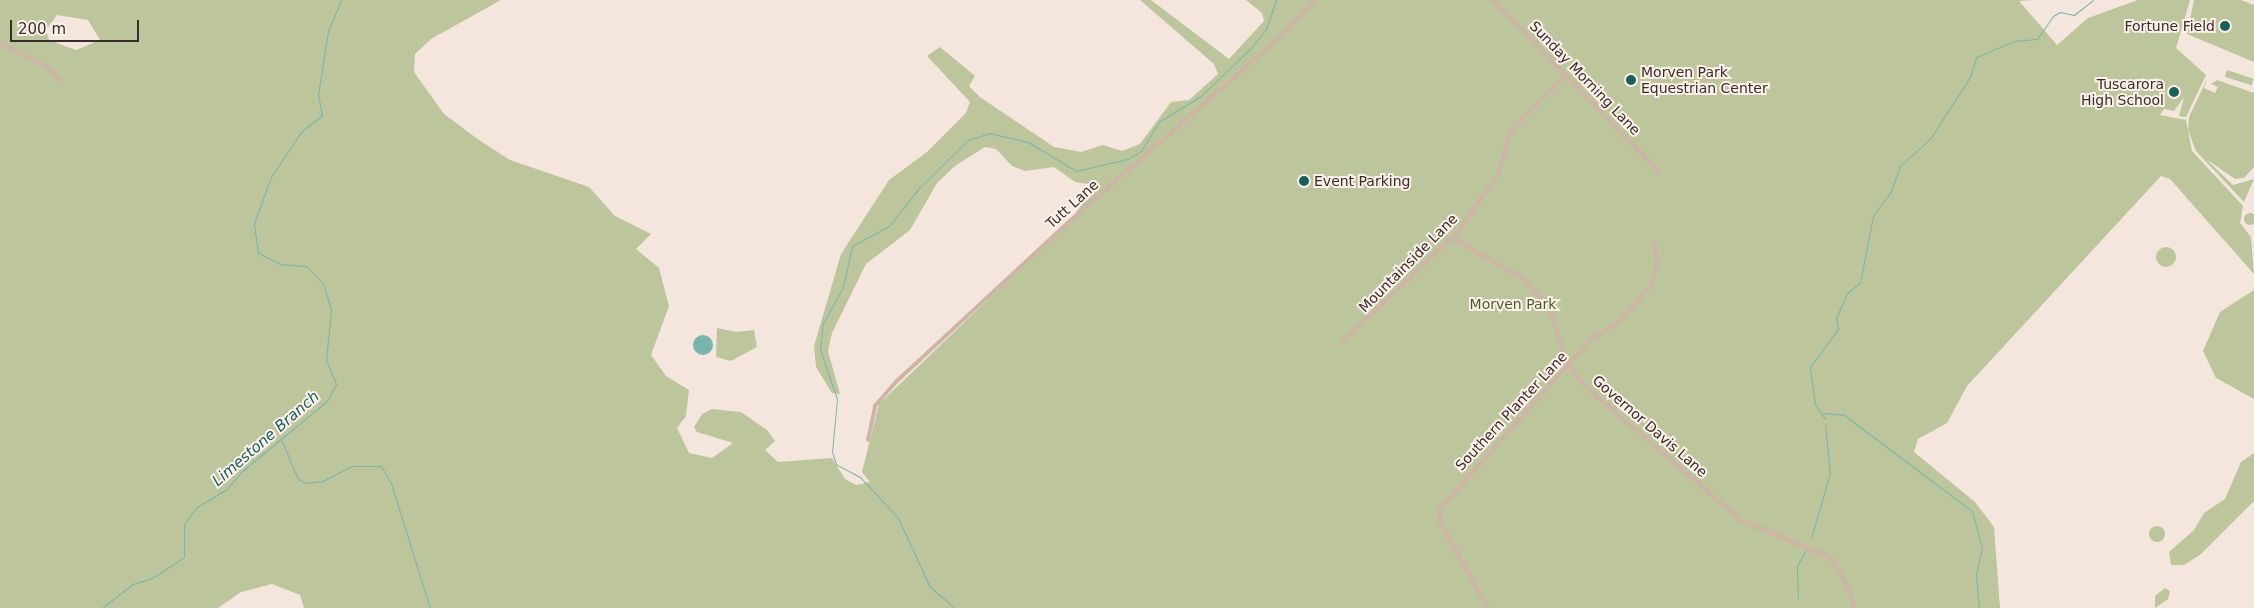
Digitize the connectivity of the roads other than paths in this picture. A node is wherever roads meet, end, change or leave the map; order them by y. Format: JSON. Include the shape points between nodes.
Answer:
{"nodes":[{"id":1,"x":1315,"y":0,"type":"edge"},
{"id":2,"x":1493,"y":0,"type":"edge"},
{"id":3,"x":0,"y":43,"type":"edge"},
{"id":4,"x":1566,"y":76,"type":"junction"},
{"id":5,"x":60,"y":81,"type":"dead end"},
{"id":6,"x":1660,"y":173,"type":"dead end"},
{"id":7,"x":1452,"y":238,"type":"junction"},
{"id":8,"x":1654,"y":243,"type":"dead end"},
{"id":9,"x":1342,"y":342,"type":"dead end"},
{"id":10,"x":1568,"y":365,"type":"junction"},
{"id":11,"x":868,"y":440,"type":"dead end"},
{"id":12,"x":1488,"y":608,"type":"edge"},
{"id":13,"x":1854,"y":608,"type":"edge"}],
"edges":[{"from":1,"to":11,"type":"street","name":"Tutt Lane","via":[[1278,39],[1071,220],[892,387],[875,406]]},
{"from":2,"to":4,"type":"street","name":"Sunday Morning Lane"},
{"from":3,"to":5,"type":"street","via":[[46,66]]},
{"from":4,"to":6,"type":"street","name":"Sunday Morning Lane"},
{"from":4,"to":7,"type":"street","name":"Mountainside Lane","via":[[1510,132],[1499,174]]},
{"from":7,"to":9,"type":"street","name":"Mountainside Lane"},
{"from":7,"to":10,"type":"street","name":"Governor Davis Lane","via":[[1471,252],[1510,269],[1542,299],[1554,318]]},
{"from":8,"to":10,"type":"street","name":"Southern Planter Lane","via":[[1658,262],[1651,286],[1616,325],[1591,340]]},
{"from":10,"to":12,"type":"street","name":"Southern Planter Lane","via":[[1439,510],[1440,522]]},
{"from":10,"to":13,"type":"street","name":"Governor Davis Lane","via":[[1598,398],[1741,520],[1831,558],[1850,592]]}]}
